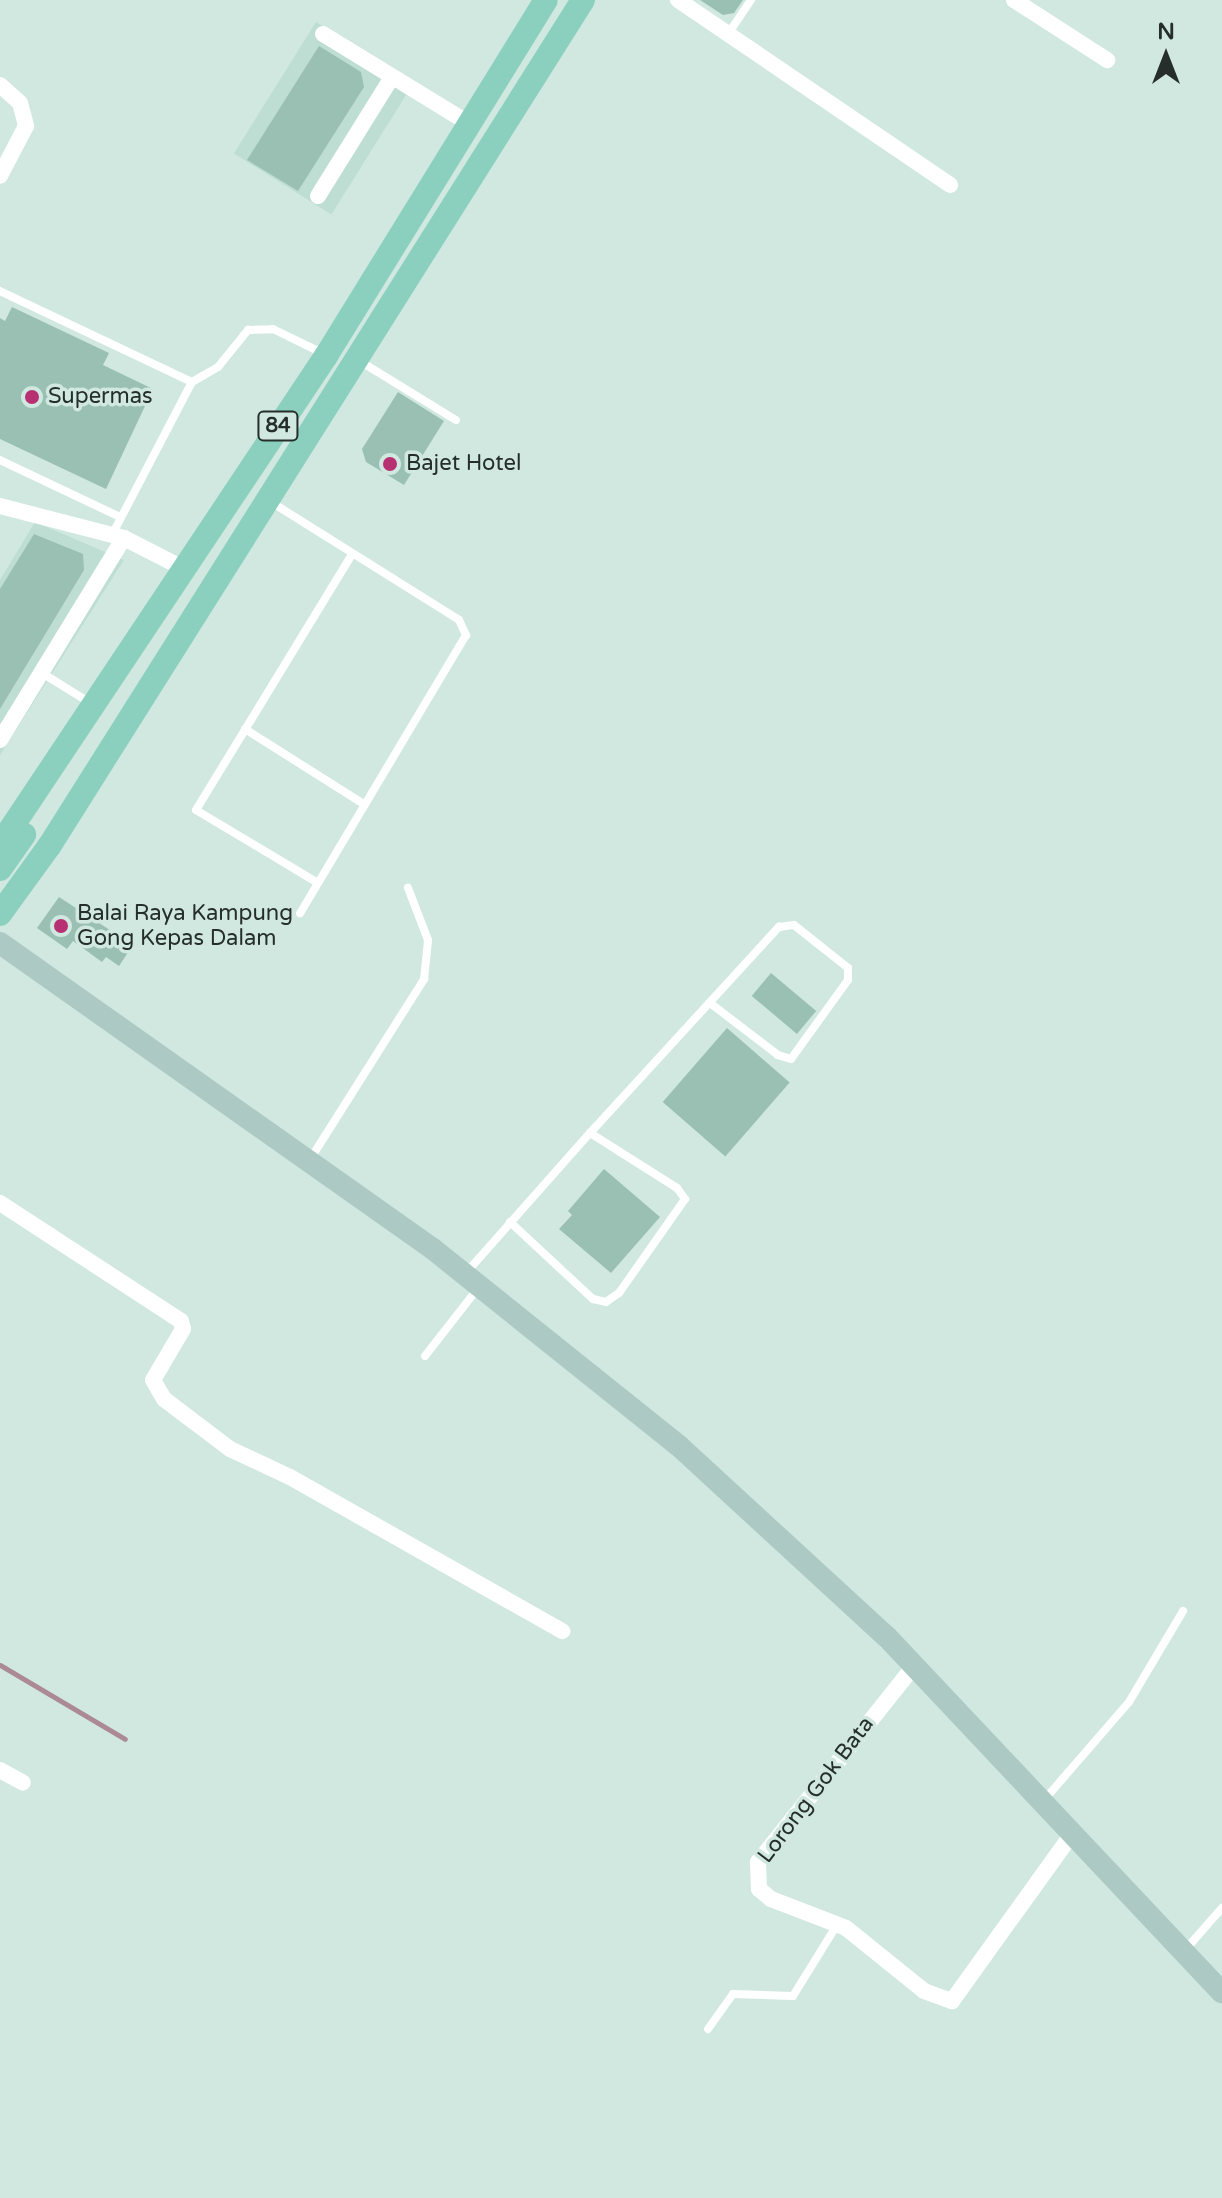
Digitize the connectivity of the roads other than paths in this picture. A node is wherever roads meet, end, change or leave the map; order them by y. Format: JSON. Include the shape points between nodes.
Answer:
{"nodes":[{"id":1,"x":546,"y":0,"type":"edge"},
{"id":2,"x":583,"y":0,"type":"edge"},
{"id":3,"x":678,"y":0,"type":"edge"},
{"id":4,"x":751,"y":0,"type":"edge"},
{"id":5,"x":1014,"y":0,"type":"edge"},
{"id":6,"x":323,"y":34,"type":"dead end"},
{"id":7,"x":728,"y":34,"type":"junction"},
{"id":8,"x":1107,"y":60,"type":"dead end"},
{"id":9,"x":392,"y":77,"type":"junction"},
{"id":10,"x":0,"y":85,"type":"edge"},
{"id":11,"x":470,"y":124,"type":"junction"},
{"id":12,"x":0,"y":176,"type":"edge"},
{"id":13,"x":950,"y":185,"type":"dead end"},
{"id":14,"x":318,"y":196,"type":"dead end"},
{"id":15,"x":0,"y":291,"type":"edge"},
{"id":16,"x":326,"y":356,"type":"junction"},
{"id":17,"x":355,"y":358,"type":"junction"},
{"id":18,"x":192,"y":382,"type":"junction"},
{"id":19,"x":456,"y":420,"type":"dead end"},
{"id":20,"x":0,"y":460,"type":"edge"},
{"id":21,"x":266,"y":500,"type":"junction"},
{"id":22,"x":0,"y":506,"type":"edge"},
{"id":23,"x":118,"y":516,"type":"junction"},
{"id":24,"x":118,"y":536,"type":"junction"},
{"id":25,"x":352,"y":554,"type":"junction"},
{"id":26,"x":181,"y":567,"type":"junction"},
{"id":27,"x":42,"y":673,"type":"junction"},
{"id":28,"x":92,"y":705,"type":"junction"},
{"id":29,"x":245,"y":729,"type":"junction"},
{"id":30,"x":0,"y":740,"type":"edge"},
{"id":31,"x":60,"y":755,"type":"junction"},
{"id":32,"x":365,"y":805,"type":"junction"},
{"id":33,"x":0,"y":845,"type":"edge"},
{"id":34,"x":0,"y":869,"type":"edge"},
{"id":35,"x":318,"y":883,"type":"junction"},
{"id":36,"x":408,"y":888,"type":"dead end"},
{"id":37,"x":300,"y":913,"type":"dead end"},
{"id":38,"x":0,"y":914,"type":"edge"},
{"id":39,"x":0,"y":943,"type":"edge"},
{"id":40,"x":710,"y":1003,"type":"junction"},
{"id":41,"x":590,"y":1133,"type":"junction"},
{"id":42,"x":311,"y":1159,"type":"junction"},
{"id":43,"x":0,"y":1203,"type":"edge"},
{"id":44,"x":510,"y":1222,"type":"junction"},
{"id":45,"x":473,"y":1279,"type":"junction"},
{"id":46,"x":425,"y":1356,"type":"dead end"},
{"id":47,"x":1183,"y":1611,"type":"dead end"},
{"id":48,"x":562,"y":1631,"type":"dead end"},
{"id":49,"x":914,"y":1666,"type":"junction"},
{"id":50,"x":0,"y":1770,"type":"edge"},
{"id":51,"x":23,"y":1783,"type":"dead end"},
{"id":52,"x":1042,"y":1802,"type":"junction"},
{"id":53,"x":1072,"y":1834,"type":"junction"},
{"id":54,"x":1222,"y":1908,"type":"edge"},
{"id":55,"x":838,"y":1923,"type":"junction"},
{"id":56,"x":1183,"y":1953,"type":"junction"},
{"id":57,"x":1222,"y":1992,"type":"edge"},
{"id":58,"x":708,"y":2029,"type":"dead end"}],
"edges":[{"from":1,"to":11,"type":"main road","number":"84"},
{"from":2,"to":17,"type":"main road","number":"84"},
{"from":3,"to":7,"type":"street"},
{"from":4,"to":7,"type":"lane"},
{"from":5,"to":8,"type":"street"},
{"from":6,"to":9,"type":"street"},
{"from":7,"to":13,"type":"street"},
{"from":9,"to":11,"type":"street"},
{"from":9,"to":14,"type":"street"},
{"from":10,"to":12,"type":"street","via":[[20,103],[26,126]]},
{"from":11,"to":16,"type":"main road","number":"84"},
{"from":15,"to":18,"type":"lane"},
{"from":16,"to":18,"type":"lane","via":[[273,329],[256,327],[218,367]]},
{"from":16,"to":26,"type":"main road","number":"84"},
{"from":17,"to":19,"type":"lane"},
{"from":17,"to":21,"type":"main road","number":"84"},
{"from":18,"to":23,"type":"lane"},
{"from":20,"to":23,"type":"lane"},
{"from":21,"to":25,"type":"lane"},
{"from":21,"to":38,"type":"main road","number":"84","via":[[50,845]]},
{"from":22,"to":24,"type":"street"},
{"from":23,"to":24,"type":"lane"},
{"from":24,"to":26,"type":"street"},
{"from":24,"to":27,"type":"street"},
{"from":25,"to":29,"type":"lane"},
{"from":25,"to":32,"type":"lane","via":[[459,620],[466,635]]},
{"from":26,"to":28,"type":"main road","number":"84"},
{"from":27,"to":28,"type":"lane"},
{"from":27,"to":30,"type":"street"},
{"from":28,"to":31,"type":"main road","number":"84"},
{"from":29,"to":32,"type":"lane"},
{"from":29,"to":35,"type":"lane","via":[[196,810]]},
{"from":31,"to":33,"type":"main road","number":"84"},
{"from":31,"to":34,"type":"main road","via":[[53,788]]},
{"from":32,"to":35,"type":"lane"},
{"from":35,"to":37,"type":"lane"},
{"from":36,"to":42,"type":"lane","via":[[428,940],[424,979]]},
{"from":39,"to":42,"type":"main road"},
{"from":40,"to":40,"type":"lane","via":[[786,923],[848,968],[848,980],[791,1059],[778,1055]]},
{"from":40,"to":41,"type":"lane"},
{"from":41,"to":44,"type":"lane"},
{"from":41,"to":44,"type":"lane","via":[[677,1188],[685,1199],[619,1293],[606,1302],[593,1299]]},
{"from":42,"to":45,"type":"main road"},
{"from":43,"to":48,"type":"street","via":[[183,1323],[153,1380],[164,1399],[230,1449],[290,1477]]},
{"from":44,"to":45,"type":"lane"},
{"from":45,"to":46,"type":"lane"},
{"from":45,"to":49,"type":"main road","via":[[734,1494],[824,1574]]},
{"from":47,"to":52,"type":"lane","via":[[1129,1702]]},
{"from":49,"to":52,"type":"main road"},
{"from":49,"to":55,"type":"street","name":"Lorong Gok Bata","via":[[756,1867],[759,1889],[771,1899]]},
{"from":50,"to":51,"type":"street"},
{"from":52,"to":53,"type":"main road"},
{"from":53,"to":55,"type":"street","name":"Lorong Gok Bata","via":[[952,2001],[924,1991]]},
{"from":53,"to":56,"type":"main road"},
{"from":54,"to":56,"type":"lane"},
{"from":55,"to":58,"type":"lane","via":[[793,1996],[733,1994]]},
{"from":56,"to":57,"type":"main road"}]}
